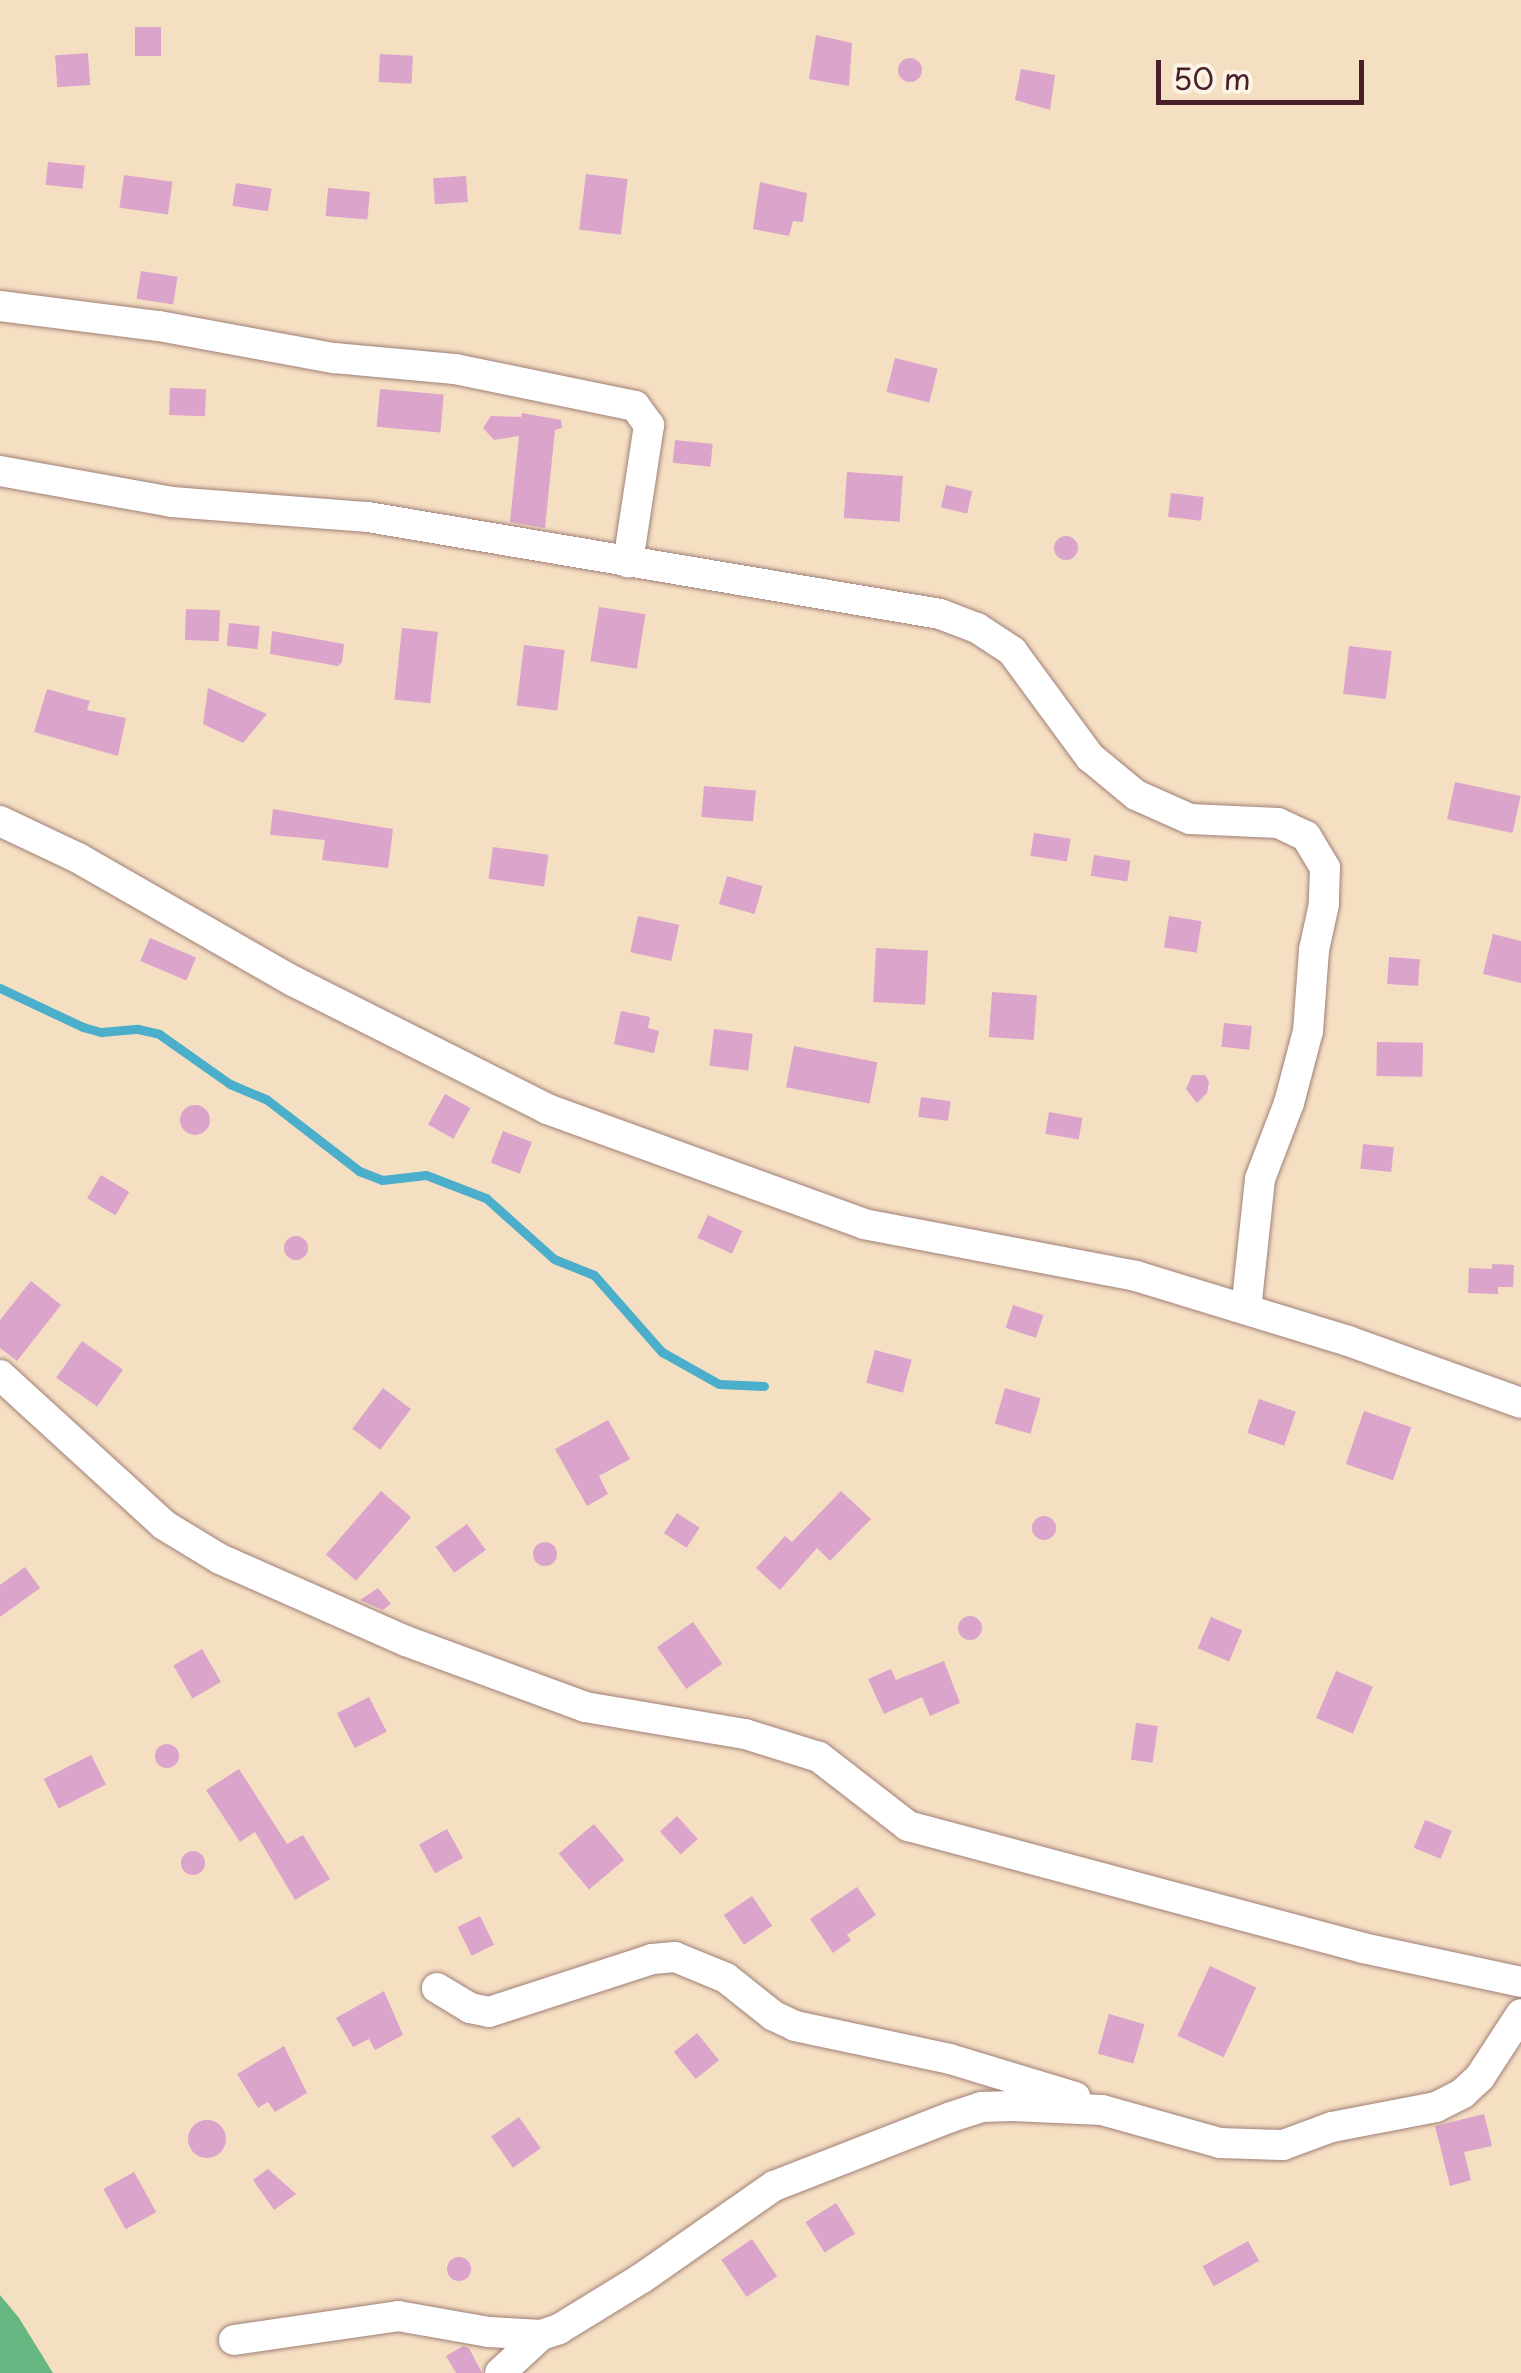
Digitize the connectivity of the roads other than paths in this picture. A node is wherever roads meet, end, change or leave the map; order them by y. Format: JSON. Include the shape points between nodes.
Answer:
{"nodes":[{"id":1,"x":0,"y":306,"type":"edge"},
{"id":2,"x":0,"y":470,"type":"edge"},
{"id":3,"x":628,"y":562,"type":"junction"},
{"id":4,"x":0,"y":821,"type":"edge"},
{"id":5,"x":1246,"y":1309,"type":"junction"},
{"id":6,"x":0,"y":1375,"type":"edge"},
{"id":7,"x":1521,"y":1403,"type":"edge"},
{"id":8,"x":1521,"y":1982,"type":"edge"},
{"id":9,"x":437,"y":1988,"type":"dead end"},
{"id":10,"x":1521,"y":2014,"type":"edge"},
{"id":11,"x":1102,"y":2110,"type":"junction"},
{"id":12,"x":540,"y":2335,"type":"junction"},
{"id":13,"x":234,"y":2340,"type":"dead end"},
{"id":14,"x":500,"y":2373,"type":"edge"}],
"edges":[{"from":1,"to":3,"type":"street","via":[[334,358],[454,368],[635,406],[649,425]]},
{"from":2,"to":3,"type":"street","via":[[172,502],[368,517]]},
{"from":3,"to":5,"type":"street","via":[[940,614],[977,628],[1012,651],[1090,757],[1136,796],[1190,818],[1278,823],[1306,836],[1325,868],[1308,1031],[1290,1103],[1260,1179]]},
{"from":4,"to":5,"type":"street","via":[[293,981],[547,1109],[864,1224],[1136,1276]]},
{"from":5,"to":7,"type":"street"},
{"from":6,"to":8,"type":"street","via":[[164,1525],[220,1559],[406,1641],[584,1707],[745,1734],[820,1757],[908,1826],[1363,1948]]},
{"from":9,"to":11,"type":"street","via":[[489,2012],[676,1957],[726,1978],[794,2026],[996,2071]]},
{"from":10,"to":11,"type":"street","via":[[1463,2094],[1436,2108],[1332,2127],[1283,2145],[1220,2143]]},
{"from":11,"to":12,"type":"street","via":[[980,2107],[811,2168]]},
{"from":12,"to":13,"type":"street","via":[[398,2316]]},
{"from":12,"to":14,"type":"street"}]}
